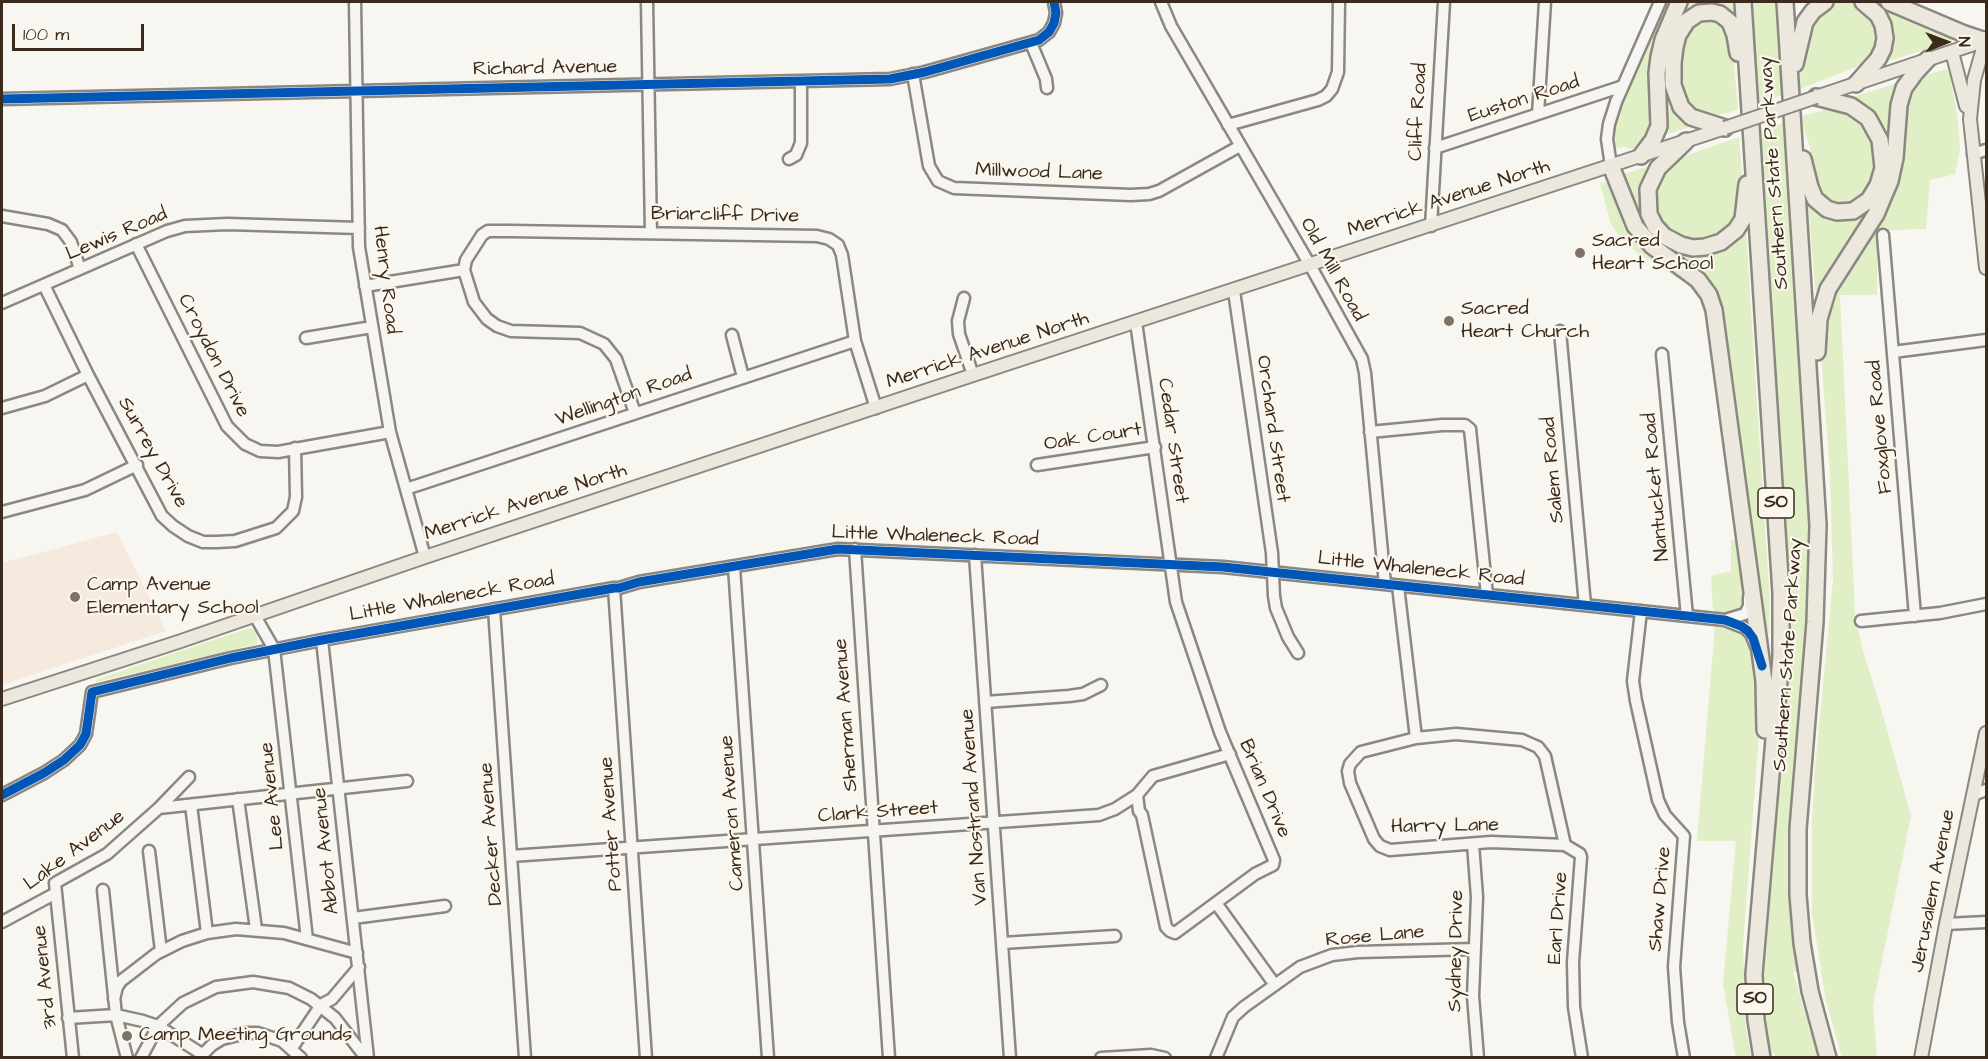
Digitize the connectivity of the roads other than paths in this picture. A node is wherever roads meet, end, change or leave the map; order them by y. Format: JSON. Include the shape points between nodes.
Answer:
{"nodes":[{"id":1,"x":355,"y":2,"type":"edge"},
{"id":2,"x":647,"y":2,"type":"edge"},
{"id":3,"x":1054,"y":2,"type":"edge"},
{"id":4,"x":1161,"y":2,"type":"edge"},
{"id":5,"x":1339,"y":2,"type":"edge"},
{"id":6,"x":1444,"y":2,"type":"edge"},
{"id":7,"x":1545,"y":2,"type":"edge"},
{"id":8,"x":1660,"y":2,"type":"edge"},
{"id":9,"x":1679,"y":2,"type":"edge"},
{"id":10,"x":1743,"y":2,"type":"edge"},
{"id":11,"x":1785,"y":2,"type":"edge"},
{"id":12,"x":1825,"y":2,"type":"edge"},
{"id":13,"x":1863,"y":2,"type":"edge"},
{"id":14,"x":1889,"y":2,"type":"edge"},
{"id":15,"x":1986,"y":40,"type":"edge"},
{"id":16,"x":1031,"y":43,"type":"junction"},
{"id":17,"x":1952,"y":52,"type":"junction"},
{"id":18,"x":1928,"y":59,"type":"junction"},
{"id":19,"x":913,"y":74,"type":"junction"},
{"id":20,"x":801,"y":82,"type":"junction"},
{"id":21,"x":1791,"y":84,"type":"junction"},
{"id":22,"x":1856,"y":84,"type":"junction"},
{"id":23,"x":649,"y":85,"type":"junction"},
{"id":24,"x":1623,"y":86,"type":"junction"},
{"id":25,"x":1047,"y":88,"type":"dead end"},
{"id":26,"x":357,"y":91,"type":"junction"},
{"id":27,"x":1816,"y":98,"type":"junction"},
{"id":28,"x":2,"y":99,"type":"edge"},
{"id":29,"x":1750,"y":102,"type":"junction"},
{"id":30,"x":1538,"y":114,"type":"junction"},
{"id":31,"x":1970,"y":119,"type":"junction"},
{"id":32,"x":1793,"y":123,"type":"junction"},
{"id":33,"x":1228,"y":125,"type":"junction"},
{"id":34,"x":1725,"y":128,"type":"junction"},
{"id":35,"x":1753,"y":139,"type":"junction"},
{"id":36,"x":1686,"y":141,"type":"junction"},
{"id":37,"x":1240,"y":146,"type":"junction"},
{"id":38,"x":1435,"y":148,"type":"junction"},
{"id":39,"x":1986,"y":150,"type":"edge"},
{"id":40,"x":1973,"y":154,"type":"junction"},
{"id":41,"x":1641,"y":156,"type":"junction"},
{"id":42,"x":789,"y":159,"type":"dead end"},
{"id":43,"x":1611,"y":166,"type":"junction"},
{"id":44,"x":2,"y":216,"type":"edge"},
{"id":45,"x":1431,"y":226,"type":"junction"},
{"id":46,"x":359,"y":228,"type":"junction"},
{"id":47,"x":651,"y":233,"type":"junction"},
{"id":48,"x":1883,"y":235,"type":"dead end"},
{"id":49,"x":136,"y":244,"type":"junction"},
{"id":50,"x":1310,"y":266,"type":"junction"},
{"id":51,"x":1986,"y":268,"type":"edge"},
{"id":52,"x":80,"y":269,"type":"junction"},
{"id":53,"x":464,"y":270,"type":"junction"},
{"id":54,"x":44,"y":285,"type":"junction"},
{"id":55,"x":365,"y":286,"type":"junction"},
{"id":56,"x":1234,"y":291,"type":"junction"},
{"id":57,"x":964,"y":298,"type":"dead end"},
{"id":58,"x":2,"y":303,"type":"edge"},
{"id":59,"x":1136,"y":322,"type":"junction"},
{"id":60,"x":372,"y":327,"type":"junction"},
{"id":61,"x":1560,"y":331,"type":"dead end"},
{"id":62,"x":732,"y":335,"type":"dead end"},
{"id":63,"x":306,"y":338,"type":"dead end"},
{"id":64,"x":1986,"y":340,"type":"edge"},
{"id":65,"x":855,"y":341,"type":"junction"},
{"id":66,"x":1893,"y":352,"type":"junction"},
{"id":67,"x":1662,"y":354,"type":"dead end"},
{"id":68,"x":88,"y":375,"type":"junction"},
{"id":69,"x":972,"y":375,"type":"junction"},
{"id":70,"x":743,"y":377,"type":"junction"},
{"id":71,"x":2,"y":408,"type":"edge"},
{"id":72,"x":876,"y":408,"type":"junction"},
{"id":73,"x":635,"y":413,"type":"junction"},
{"id":74,"x":390,"y":432,"type":"junction"},
{"id":75,"x":1370,"y":432,"type":"junction"},
{"id":76,"x":1155,"y":447,"type":"junction"},
{"id":77,"x":295,"y":448,"type":"junction"},
{"id":78,"x":137,"y":465,"type":"junction"},
{"id":79,"x":1037,"y":465,"type":"dead end"},
{"id":80,"x":406,"y":489,"type":"junction"},
{"id":81,"x":1818,"y":502,"type":"junction"},
{"id":82,"x":2,"y":512,"type":"edge"},
{"id":83,"x":855,"y":549,"type":"junction"},
{"id":84,"x":975,"y":555,"type":"junction"},
{"id":85,"x":425,"y":557,"type":"junction"},
{"id":86,"x":1171,"y":564,"type":"junction"},
{"id":87,"x":734,"y":567,"type":"junction"},
{"id":88,"x":1750,"y":571,"type":"junction"},
{"id":89,"x":1273,"y":572,"type":"junction"},
{"id":90,"x":1385,"y":584,"type":"junction"},
{"id":91,"x":1398,"y":586,"type":"junction"},
{"id":92,"x":614,"y":588,"type":"junction"},
{"id":93,"x":1487,"y":595,"type":"junction"},
{"id":94,"x":1986,"y":604,"type":"edge"},
{"id":95,"x":1585,"y":605,"type":"junction"},
{"id":96,"x":494,"y":609,"type":"junction"},
{"id":97,"x":1641,"y":611,"type":"junction"},
{"id":98,"x":255,"y":615,"type":"junction"},
{"id":99,"x":1687,"y":616,"type":"junction"},
{"id":100,"x":1915,"y":616,"type":"junction"},
{"id":101,"x":1725,"y":620,"type":"junction"},
{"id":102,"x":1861,"y":621,"type":"dead end"},
{"id":103,"x":322,"y":640,"type":"junction"},
{"id":104,"x":274,"y":649,"type":"junction"},
{"id":105,"x":1298,"y":653,"type":"dead end"},
{"id":106,"x":1762,"y":666,"type":"junction"},
{"id":107,"x":1101,"y":685,"type":"dead end"},
{"id":108,"x":2,"y":699,"type":"edge"},
{"id":109,"x":985,"y":702,"type":"junction"},
{"id":110,"x":1986,"y":733,"type":"edge"},
{"id":111,"x":1416,"y":738,"type":"junction"},
{"id":112,"x":1230,"y":754,"type":"junction"},
{"id":113,"x":189,"y":777,"type":"dead end"},
{"id":114,"x":407,"y":781,"type":"dead end"},
{"id":115,"x":338,"y":788,"type":"junction"},
{"id":116,"x":1986,"y":790,"type":"edge"},
{"id":117,"x":290,"y":793,"type":"junction"},
{"id":118,"x":2,"y":795,"type":"edge"},
{"id":119,"x":1137,"y":795,"type":"junction"},
{"id":120,"x":1973,"y":795,"type":"junction"},
{"id":121,"x":238,"y":798,"type":"junction"},
{"id":122,"x":191,"y":805,"type":"junction"},
{"id":123,"x":159,"y":808,"type":"junction"},
{"id":124,"x":994,"y":823,"type":"junction"},
{"id":125,"x":873,"y":831,"type":"junction"},
{"id":126,"x":753,"y":839,"type":"junction"},
{"id":127,"x":1473,"y":844,"type":"junction"},
{"id":128,"x":1565,"y":845,"type":"junction"},
{"id":129,"x":632,"y":848,"type":"junction"},
{"id":130,"x":149,"y":852,"type":"dead end"},
{"id":131,"x":511,"y":856,"type":"junction"},
{"id":132,"x":1763,"y":866,"type":"junction"},
{"id":133,"x":103,"y":890,"type":"dead end"},
{"id":134,"x":56,"y":893,"type":"junction"},
{"id":135,"x":1216,"y":903,"type":"junction"},
{"id":136,"x":445,"y":906,"type":"dead end"},
{"id":137,"x":353,"y":918,"type":"junction"},
{"id":138,"x":2,"y":922,"type":"edge"},
{"id":139,"x":1986,"y":922,"type":"edge"},
{"id":140,"x":1946,"y":924,"type":"junction"},
{"id":141,"x":256,"y":929,"type":"junction"},
{"id":142,"x":207,"y":933,"type":"junction"},
{"id":143,"x":1115,"y":936,"type":"dead end"},
{"id":144,"x":307,"y":939,"type":"junction"},
{"id":145,"x":1002,"y":943,"type":"junction"},
{"id":146,"x":1475,"y":949,"type":"junction"},
{"id":147,"x":161,"y":951,"type":"junction"},
{"id":148,"x":357,"y":953,"type":"junction"},
{"id":149,"x":359,"y":967,"type":"junction"},
{"id":150,"x":1275,"y":985,"type":"junction"},
{"id":151,"x":114,"y":999,"type":"junction"},
{"id":152,"x":321,"y":1005,"type":"junction"},
{"id":153,"x":116,"y":1015,"type":"junction"},
{"id":154,"x":68,"y":1018,"type":"junction"},
{"id":155,"x":158,"y":1026,"type":"junction"},
{"id":156,"x":292,"y":1048,"type":"junction"},
{"id":157,"x":201,"y":1056,"type":"edge"},
{"id":158,"x":73,"y":1058,"type":"edge"},
{"id":159,"x":127,"y":1058,"type":"edge"},
{"id":160,"x":141,"y":1058,"type":"edge"},
{"id":161,"x":301,"y":1058,"type":"edge"},
{"id":162,"x":367,"y":1058,"type":"edge"},
{"id":163,"x":525,"y":1058,"type":"edge"},
{"id":164,"x":646,"y":1058,"type":"edge"},
{"id":165,"x":768,"y":1058,"type":"edge"},
{"id":166,"x":889,"y":1058,"type":"edge"},
{"id":167,"x":1010,"y":1058,"type":"edge"},
{"id":168,"x":1101,"y":1058,"type":"edge"},
{"id":169,"x":1165,"y":1058,"type":"edge"},
{"id":170,"x":1216,"y":1058,"type":"edge"},
{"id":171,"x":1478,"y":1058,"type":"edge"},
{"id":172,"x":1582,"y":1058,"type":"edge"},
{"id":173,"x":1684,"y":1058,"type":"edge"},
{"id":174,"x":1762,"y":1058,"type":"edge"},
{"id":175,"x":1828,"y":1058,"type":"edge"},
{"id":176,"x":1921,"y":1058,"type":"edge"}],
"edges":[{"from":1,"to":26,"type":"street","name":"Henry Road"},
{"from":2,"to":23,"type":"street"},
{"from":3,"to":16,"type":"street","name":"Richard Avenue","via":[[1054,23],[1049,32]]},
{"from":4,"to":33,"type":"street","name":"Old Mill Road"},
{"from":5,"to":33,"type":"street","via":[[1338,72],[1332,89],[1318,100]]},
{"from":6,"to":38,"type":"street","name":"Cliff Road"},
{"from":7,"to":30,"type":"street"},
{"from":8,"to":24,"type":"street"},
{"from":9,"to":41,"type":"highway","via":[[1659,57],[1659,126]]},
{"from":10,"to":29,"type":"highway","name":"Southern State Parkway","number":"SO"},
{"from":11,"to":21,"type":"highway","name":"Southern State Parkway","number":"SO"},
{"from":12,"to":21,"type":"highway","via":[[1805,22]]},
{"from":13,"to":22,"type":"highway","via":[[1881,20],[1885,43],[1878,59]]},
{"from":14,"to":15,"type":"highway"},
{"from":15,"to":17,"type":"main road","name":"Merrick Avenue North"},
{"from":15,"to":31,"type":"main road","via":[[1974,80]]},
{"from":16,"to":19,"type":"street","name":"Richard Avenue"},
{"from":16,"to":25,"type":"street"},
{"from":17,"to":18,"type":"main road","name":"Merrick Avenue North"},
{"from":17,"to":31,"type":"main road"},
{"from":18,"to":22,"type":"main road","name":"Merrick Avenue North"},
{"from":18,"to":81,"type":"highway","via":[[1902,93],[1895,158],[1884,198],[1833,281],[1821,309],[1817,346],[1823,445]]},
{"from":19,"to":20,"type":"street","name":"Richard Avenue","via":[[879,80]]},
{"from":19,"to":37,"type":"street","name":"Millwood Lane","via":[[929,166],[938,181],[954,188],[1149,194]]},
{"from":20,"to":23,"type":"street","name":"Richard Avenue"},
{"from":20,"to":42,"type":"street","via":[[801,143],[796,155]]},
{"from":21,"to":32,"type":"highway","name":"Southern State Parkway","number":"SO"},
{"from":22,"to":27,"type":"main road","name":"Merrick Avenue North"},
{"from":23,"to":26,"type":"street","name":"Richard Avenue"},
{"from":23,"to":47,"type":"street"},
{"from":24,"to":30,"type":"street","name":"Euston Road"},
{"from":24,"to":43,"type":"street","via":[[1606,139]]},
{"from":26,"to":28,"type":"street","name":"Richard Avenue"},
{"from":26,"to":46,"type":"street","name":"Henry Road"},
{"from":27,"to":32,"type":"highway","via":[[1857,109],[1877,132],[1883,168],[1869,200],[1847,212],[1832,211],[1819,203],[1810,188]]},
{"from":27,"to":34,"type":"main road","name":"Merrick Avenue North","bridge":true},
{"from":29,"to":34,"type":"highway","via":[[1730,22],[1712,12],[1691,17],[1681,29],[1675,47],[1674,91],[1688,115]]},
{"from":29,"to":35,"type":"highway","name":"Southern State Parkway","number":"SO"},
{"from":30,"to":38,"type":"street","name":"Euston Road"},
{"from":31,"to":40,"type":"main road"},
{"from":32,"to":81,"type":"highway","name":"Southern State Parkway","number":"SO"},
{"from":33,"to":37,"type":"street","name":"Old Mill Road"},
{"from":34,"to":36,"type":"main road","name":"Merrick Avenue North"},
{"from":35,"to":36,"type":"highway","via":[[1743,219],[1721,242],[1699,248],[1664,236],[1648,208],[1648,189],[1654,172]]},
{"from":35,"to":132,"type":"highway","name":"Southern State Parkway","number":"SO","via":[[1781,593],[1780,657]]},
{"from":36,"to":41,"type":"main road","name":"Merrick Avenue North"},
{"from":37,"to":50,"type":"street","name":"Old Mill Road"},
{"from":38,"to":45,"type":"street","name":"Cliff Road"},
{"from":39,"to":40,"type":"street"},
{"from":40,"to":51,"type":"main road"},
{"from":41,"to":43,"type":"main road","name":"Merrick Avenue North"},
{"from":43,"to":45,"type":"main road","name":"Merrick Avenue North"},
{"from":43,"to":88,"type":"highway","via":[[1627,210],[1641,233],[1659,252],[1698,280],[1712,302]]},
{"from":44,"to":52,"type":"street","via":[[62,230],[71,242]]},
{"from":45,"to":50,"type":"main road","name":"Merrick Avenue North"},
{"from":46,"to":49,"type":"street","name":"Lewis Road","via":[[196,225],[167,231]]},
{"from":46,"to":55,"type":"street","name":"Henry Road"},
{"from":47,"to":53,"type":"street","name":"Briarcliff Drive","via":[[488,231],[473,247]]},
{"from":47,"to":65,"type":"street","name":"Briarcliff Drive","via":[[829,239],[843,255]]},
{"from":48,"to":66,"type":"street","name":"Foxglove Road"},
{"from":49,"to":52,"type":"street","name":"Lewis Road"},
{"from":49,"to":77,"type":"street","name":"Croydon Drive","via":[[232,434],[260,450],[278,452]]},
{"from":50,"to":56,"type":"main road","name":"Merrick Avenue North"},
{"from":50,"to":75,"type":"street","name":"Old Mill Road","via":[[1362,359]]},
{"from":52,"to":54,"type":"street","name":"Lewis Road"},
{"from":53,"to":55,"type":"street"},
{"from":53,"to":73,"type":"street","via":[[478,308],[497,326],[511,331],[580,333],[604,344],[616,359]]},
{"from":54,"to":58,"type":"street","name":"Lewis Road"},
{"from":54,"to":68,"type":"street","name":"Surrey Drive"},
{"from":55,"to":60,"type":"street","name":"Henry Road"},
{"from":56,"to":59,"type":"main road","name":"Merrick Avenue North"},
{"from":56,"to":89,"type":"street","name":"Orchard Street"},
{"from":57,"to":69,"type":"street","via":[[959,334]]},
{"from":59,"to":69,"type":"main road","name":"Merrick Avenue North"},
{"from":59,"to":76,"type":"street","name":"Cedar Street"},
{"from":60,"to":63,"type":"street"},
{"from":60,"to":74,"type":"street","name":"Henry Road"},
{"from":61,"to":95,"type":"street","name":"Salem Road"},
{"from":62,"to":70,"type":"street"},
{"from":64,"to":66,"type":"street"},
{"from":65,"to":70,"type":"street","name":"Wellington Road"},
{"from":65,"to":72,"type":"street","name":"Briarcliff Drive"},
{"from":66,"to":100,"type":"street","name":"Foxglove Road"},
{"from":67,"to":99,"type":"street","name":"Nantucket Road"},
{"from":68,"to":71,"type":"street","via":[[45,396]]},
{"from":68,"to":78,"type":"street","name":"Surrey Drive"},
{"from":69,"to":72,"type":"main road","name":"Merrick Avenue North"},
{"from":70,"to":73,"type":"street","name":"Wellington Road"},
{"from":72,"to":85,"type":"main road","name":"Merrick Avenue North"},
{"from":73,"to":80,"type":"street","name":"Wellington Road"},
{"from":74,"to":77,"type":"street","name":"Croydon Drive"},
{"from":74,"to":80,"type":"street","name":"Henry Road"},
{"from":75,"to":90,"type":"street","name":"Old Mill Road"},
{"from":75,"to":93,"type":"street","via":[[1442,425],[1465,425],[1470,429]]},
{"from":76,"to":79,"type":"street","name":"Oak Court"},
{"from":76,"to":86,"type":"street","name":"Cedar Street"},
{"from":77,"to":78,"type":"street","name":"Surrey Drive","via":[[297,482],[293,512],[276,528],[235,541],[203,542],[173,526],[162,516]]},
{"from":78,"to":82,"type":"street","via":[[85,490]]},
{"from":80,"to":85,"type":"street","name":"Henry Road"},
{"from":81,"to":175,"type":"highway","name":"Southern State Parkway","number":"SO","via":[[1817,589],[1797,879],[1807,975]]},
{"from":83,"to":84,"type":"street","name":"Little Whaleneck Road"},
{"from":83,"to":87,"type":"street","name":"Little Whaleneck Road"},
{"from":83,"to":125,"type":"street","name":"Sherman Avenue"},
{"from":84,"to":86,"type":"street","name":"Little Whaleneck Road"},
{"from":84,"to":109,"type":"street","name":"Van Nostrand Avenue"},
{"from":85,"to":98,"type":"main road","name":"Merrick Avenue North"},
{"from":86,"to":89,"type":"street","name":"Little Whaleneck Road"},
{"from":86,"to":112,"type":"street","name":"Brian Drive","via":[[1176,602]]},
{"from":87,"to":92,"type":"street","name":"Little Whaleneck Road"},
{"from":87,"to":126,"type":"street","name":"Cameron Avenue"},
{"from":88,"to":101,"type":"street","via":[[1747,610],[1742,616]]},
{"from":88,"to":106,"type":"highway"},
{"from":89,"to":90,"type":"street","name":"Little Whaleneck Road"},
{"from":89,"to":105,"type":"street","name":"Orchard Street","via":[[1276,608]]},
{"from":90,"to":91,"type":"street","name":"Little Whaleneck Road"},
{"from":91,"to":93,"type":"street","name":"Little Whaleneck Road"},
{"from":91,"to":111,"type":"street"},
{"from":92,"to":96,"type":"street","name":"Little Whaleneck Road"},
{"from":92,"to":129,"type":"street","name":"Potter Avenue"},
{"from":93,"to":95,"type":"street","name":"Little Whaleneck Road"},
{"from":94,"to":100,"type":"street"},
{"from":95,"to":97,"type":"street","name":"Little Whaleneck Road"},
{"from":96,"to":103,"type":"street","name":"Little Whaleneck Road"},
{"from":96,"to":131,"type":"street","name":"Decker Avenue"},
{"from":97,"to":99,"type":"street","name":"Little Whaleneck Road"},
{"from":97,"to":173,"type":"street","name":"Shaw Drive","via":[[1633,681],[1636,701],[1658,800],[1684,840],[1674,967]]},
{"from":98,"to":104,"type":"street"},
{"from":98,"to":108,"type":"main road","name":"Merrick Avenue North"},
{"from":99,"to":101,"type":"street","name":"Little Whaleneck Road"},
{"from":100,"to":102,"type":"street"},
{"from":101,"to":106,"type":"street","name":"Little Whaleneck Road","via":[[1748,631]]},
{"from":103,"to":104,"type":"street","name":"Little Whaleneck Road"},
{"from":103,"to":115,"type":"street","name":"Abbot Avenue"},
{"from":104,"to":117,"type":"street","name":"Lee Avenue"},
{"from":104,"to":118,"type":"street","name":"Little Whaleneck Road","via":[[92,692],[86,734],[80,745],[44,773]]},
{"from":106,"to":132,"type":"highway","via":[[1766,705],[1760,787]]},
{"from":107,"to":109,"type":"street","via":[[1083,694]]},
{"from":109,"to":124,"type":"street","name":"Van Nostrand Avenue"},
{"from":110,"to":120,"type":"main road","name":"Jerusalem Avenue"},
{"from":111,"to":127,"type":"street","name":"Harry Lane","via":[[1361,752],[1350,764],[1350,783],[1374,839],[1390,850]]},
{"from":111,"to":128,"type":"street","name":"Earl Drive","via":[[1455,734],[1522,740],[1538,747],[1545,756]]},
{"from":112,"to":119,"type":"street","name":"Clark Street","via":[[1153,776]]},
{"from":112,"to":135,"type":"street","name":"Brian Drive","via":[[1274,860],[1273,865]]},
{"from":113,"to":123,"type":"street","name":"Lake Avenue"},
{"from":114,"to":115,"type":"street"},
{"from":115,"to":117,"type":"street"},
{"from":115,"to":137,"type":"street","name":"Abbot Avenue"},
{"from":116,"to":120,"type":"street"},
{"from":117,"to":121,"type":"street"},
{"from":117,"to":144,"type":"street","name":"Lee Avenue"},
{"from":119,"to":124,"type":"street","name":"Clark Street","via":[[1099,815]]},
{"from":119,"to":135,"type":"street","via":[[1166,927],[1175,933]]},
{"from":120,"to":140,"type":"main road","name":"Jerusalem Avenue"},
{"from":121,"to":122,"type":"street"},
{"from":121,"to":141,"type":"street"},
{"from":122,"to":123,"type":"street"},
{"from":122,"to":142,"type":"street"},
{"from":123,"to":134,"type":"street","name":"Lake Avenue","via":[[107,854],[55,883]]},
{"from":124,"to":125,"type":"street","name":"Clark Street"},
{"from":124,"to":145,"type":"street","name":"Van Nostrand Avenue"},
{"from":125,"to":126,"type":"street","name":"Clark Street"},
{"from":125,"to":166,"type":"street","name":"Sherman Avenue"},
{"from":126,"to":129,"type":"street","name":"Clark Street"},
{"from":126,"to":165,"type":"street","name":"Cameron Avenue"},
{"from":127,"to":128,"type":"street","name":"Harry Lane"},
{"from":127,"to":146,"type":"street","name":"Sydney Drive"},
{"from":128,"to":172,"type":"street","name":"Earl Drive","via":[[1581,857],[1573,962],[1574,1007]]},
{"from":129,"to":131,"type":"street","name":"Clark Street"},
{"from":129,"to":164,"type":"street","name":"Potter Avenue"},
{"from":130,"to":147,"type":"street"},
{"from":131,"to":163,"type":"street","name":"Decker Avenue"},
{"from":132,"to":174,"type":"highway","name":"Southern State Parkway","number":"SO","via":[[1754,974]]},
{"from":133,"to":151,"type":"street"},
{"from":134,"to":138,"type":"street","name":"Lake Avenue"},
{"from":134,"to":154,"type":"street","name":"3rd Avenue"},
{"from":135,"to":150,"type":"street"},
{"from":136,"to":137,"type":"street"},
{"from":137,"to":148,"type":"street","name":"Abbot Avenue"},
{"from":139,"to":140,"type":"street"},
{"from":140,"to":176,"type":"main road","name":"Jerusalem Avenue"},
{"from":141,"to":142,"type":"street"},
{"from":141,"to":144,"type":"street"},
{"from":142,"to":147,"type":"street"},
{"from":143,"to":145,"type":"street"},
{"from":144,"to":148,"type":"street"},
{"from":145,"to":167,"type":"street","name":"Van Nostrand Avenue"},
{"from":146,"to":150,"type":"street","name":"Rose Lane","via":[[1332,955],[1300,967]]},
{"from":146,"to":171,"type":"street","name":"Sydney Drive","via":[[1473,996]]},
{"from":147,"to":151,"type":"street","via":[[121,981]]},
{"from":148,"to":149,"type":"street","name":"Abbot Avenue"},
{"from":149,"to":152,"type":"street","via":[[332,999]]},
{"from":149,"to":162,"type":"street","name":"Abbot Avenue"},
{"from":150,"to":170,"type":"street","name":"Rose Lane","via":[[1233,1017]]},
{"from":151,"to":153,"type":"street"},
{"from":152,"to":155,"type":"street","via":[[289,988],[240,982],[194,997]]},
{"from":152,"to":156,"type":"street"},
{"from":152,"to":162,"type":"street"},
{"from":153,"to":154,"type":"street"},
{"from":153,"to":155,"type":"street"},
{"from":153,"to":159,"type":"street"},
{"from":154,"to":158,"type":"street","name":"3rd Avenue"},
{"from":155,"to":157,"type":"street"},
{"from":155,"to":160,"type":"street"},
{"from":156,"to":157,"type":"street","via":[[270,1036],[246,1033],[222,1039]]},
{"from":156,"to":161,"type":"street"},
{"from":168,"to":169,"type":"street"}]}
